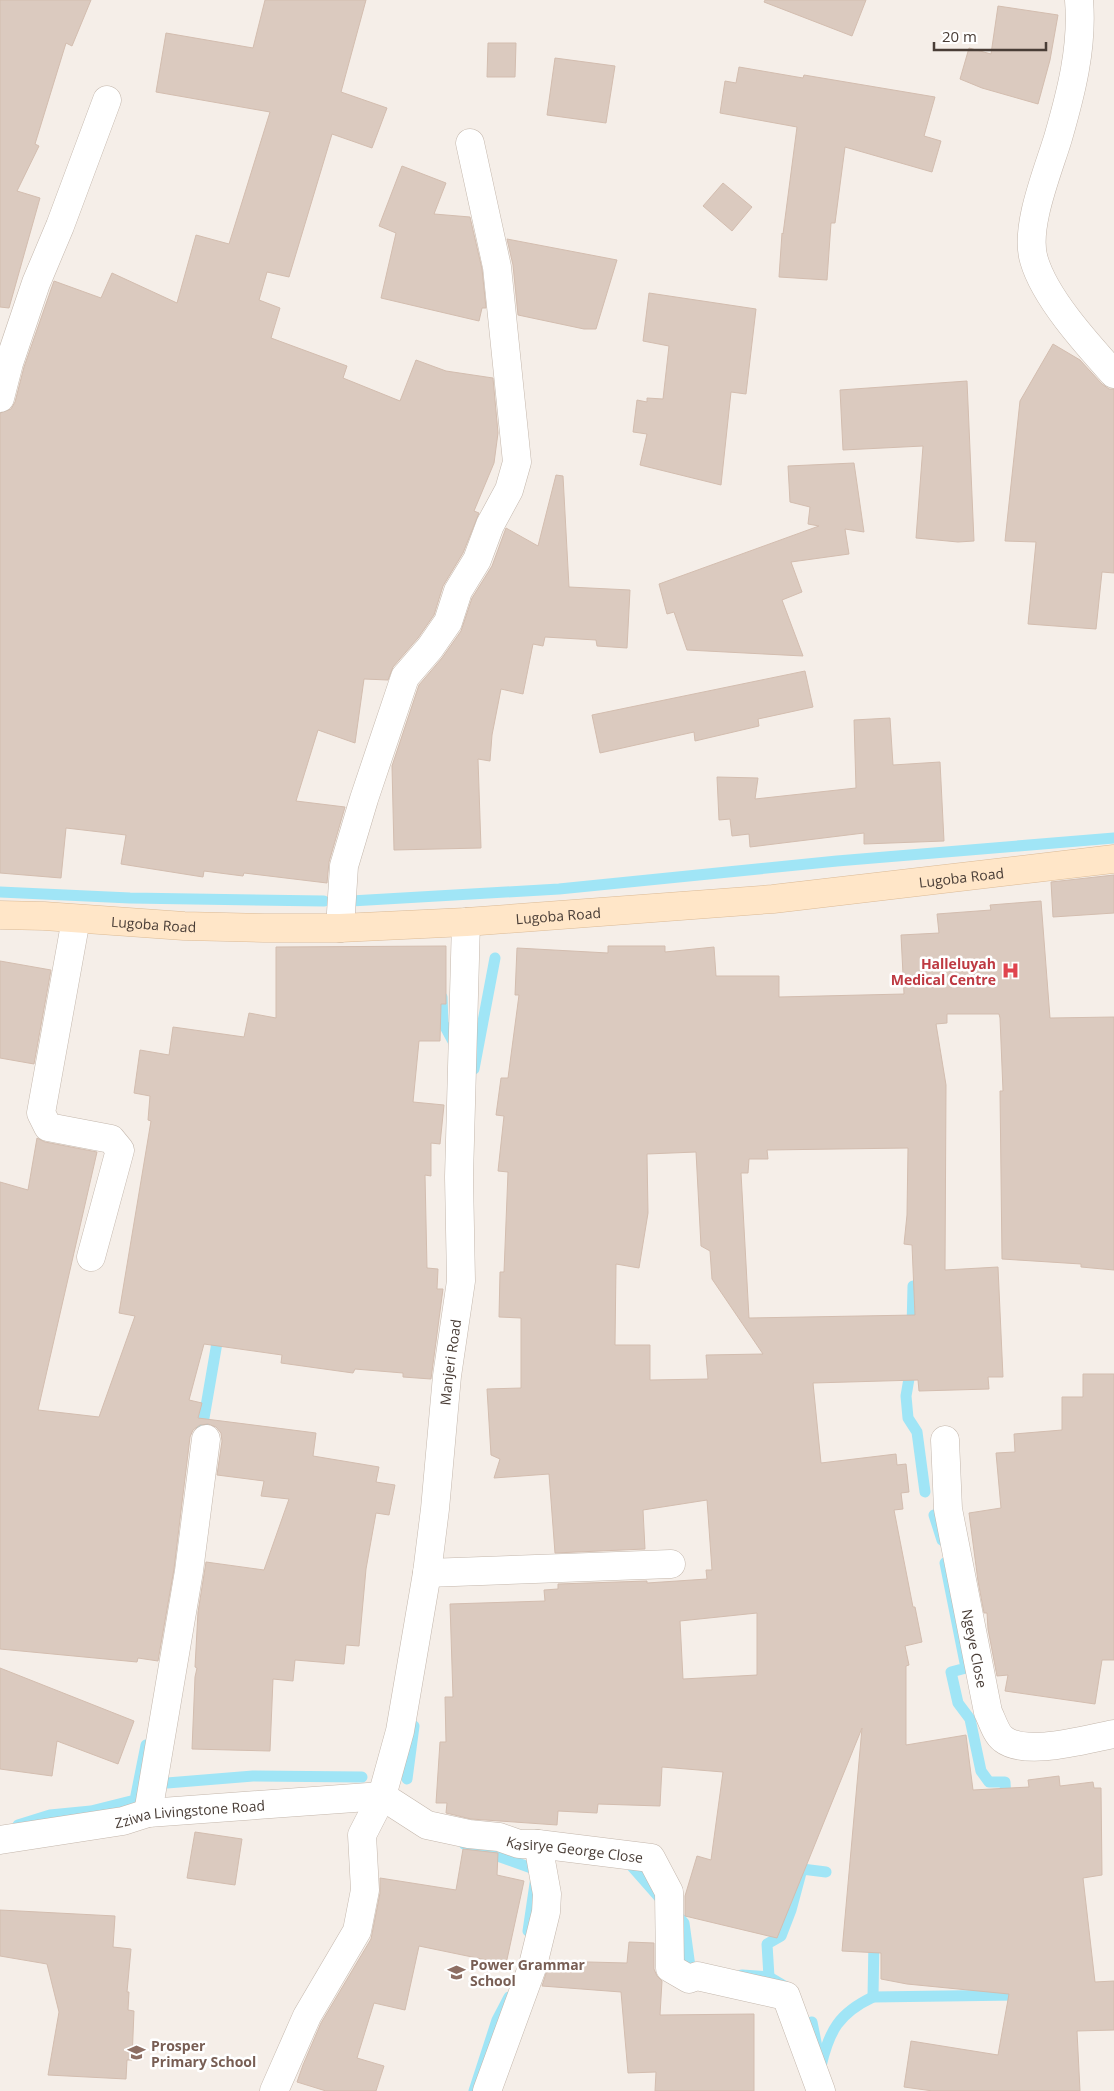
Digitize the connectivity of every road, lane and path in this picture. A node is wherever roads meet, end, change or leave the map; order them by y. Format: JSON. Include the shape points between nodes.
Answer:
{"nodes":[{"id":1,"x":1078,"y":0,"type":"edge"},
{"id":2,"x":107,"y":100,"type":"dead end"},
{"id":3,"x":470,"y":143,"type":"dead end"},
{"id":4,"x":1114,"y":374,"type":"edge"},
{"id":5,"x":0,"y":398,"type":"edge"},
{"id":6,"x":1114,"y":859,"type":"edge"},
{"id":7,"x":0,"y":915,"type":"edge"},
{"id":8,"x":76,"y":919,"type":"junction"},
{"id":9,"x":466,"y":922,"type":"junction"},
{"id":10,"x":340,"y":928,"type":"junction"},
{"id":11,"x":91,"y":1257,"type":"dead end"},
{"id":12,"x":206,"y":1439,"type":"dead end"},
{"id":13,"x":945,"y":1440,"type":"dead end"},
{"id":14,"x":670,"y":1564,"type":"dead end"},
{"id":15,"x":427,"y":1573,"type":"junction"},
{"id":16,"x":1114,"y":1734,"type":"edge"},
{"id":17,"x":382,"y":1796,"type":"junction"},
{"id":18,"x":148,"y":1813,"type":"junction"},
{"id":19,"x":0,"y":1840,"type":"edge"},
{"id":20,"x":538,"y":1844,"type":"junction"},
{"id":21,"x":274,"y":2091,"type":"edge"},
{"id":22,"x":487,"y":2091,"type":"edge"},
{"id":23,"x":821,"y":2091,"type":"edge"}],
"edges":[{"from":1,"to":4,"type":"street","via":[[1079,50],[1030,240],[1033,258],[1046,289]]},
{"from":2,"to":5,"type":"street","via":[[36,283]]},
{"from":3,"to":10,"type":"street","via":[[497,267],[517,462],[509,490],[458,591],[448,622],[405,678],[344,866]]},
{"from":6,"to":9,"type":"street","name":"Lugoba Road","via":[[773,899]]},
{"from":7,"to":8,"type":"street","name":"Lugoba Road"},
{"from":8,"to":10,"type":"street","name":"Lugoba Road","via":[[184,926]]},
{"from":8,"to":11,"type":"street","via":[[41,1113],[48,1127],[111,1139],[120,1150]]},
{"from":9,"to":10,"type":"street","name":"Lugoba Road"},
{"from":9,"to":15,"type":"street","name":"Manjeri Road","via":[[459,1177],[462,1281],[447,1376]]},
{"from":12,"to":18,"type":"street","via":[[189,1571]]},
{"from":13,"to":16,"type":"street","name":"Ngeye Close","via":[[948,1509],[988,1712],[1001,1739],[1015,1746],[1038,1747]]},
{"from":14,"to":15,"type":"street"},
{"from":15,"to":17,"type":"street","name":"Manjeri Road","via":[[400,1732]]},
{"from":17,"to":18,"type":"street","name":"Zziwa Livingstone Road"},
{"from":17,"to":20,"type":"street","name":"Kasirye George Close","via":[[427,1825],[499,1837],[519,1844]]},
{"from":17,"to":21,"type":"street","name":"Manjeri Road","via":[[362,1835],[365,1890],[357,1931],[307,2016]]},
{"from":18,"to":19,"type":"street","name":"Zziwa Livingstone Road","via":[[123,1821]]},
{"from":20,"to":22,"type":"street","via":[[547,1894],[546,1912],[533,1965]]},
{"from":20,"to":23,"type":"street","name":"Kasirye George Close","via":[[651,1858],[668,1892],[670,1968],[689,1979],[697,1976],[786,1996]]}]}
